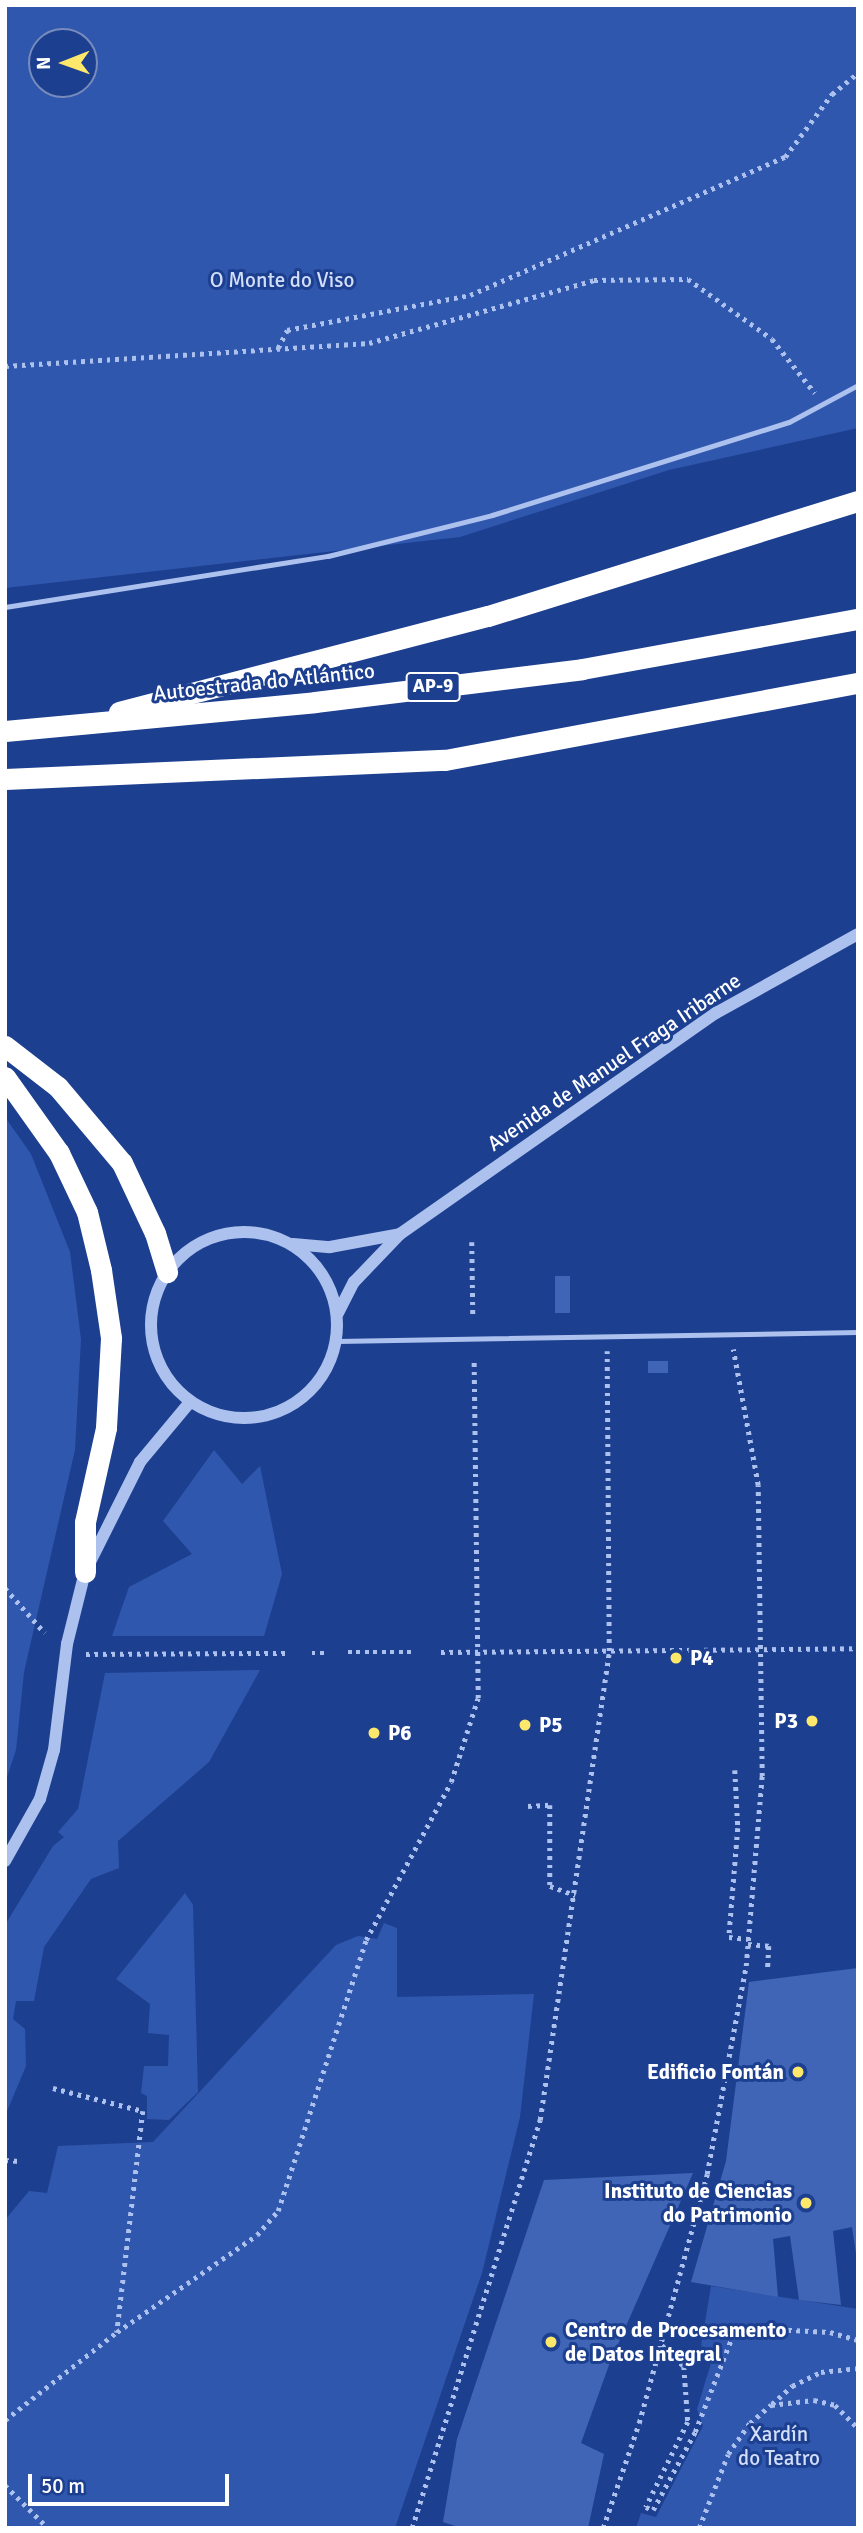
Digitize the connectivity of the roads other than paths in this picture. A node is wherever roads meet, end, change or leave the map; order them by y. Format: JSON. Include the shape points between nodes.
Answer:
{"nodes":[{"id":1,"x":858,"y":384,"type":"edge"},
{"id":2,"x":858,"y":501,"type":"edge"},
{"id":3,"x":5,"y":607,"type":"edge"},
{"id":4,"x":858,"y":619,"type":"edge"},
{"id":5,"x":858,"y":683,"type":"edge"},
{"id":6,"x":50,"y":730,"type":"junction"},
{"id":7,"x":5,"y":732,"type":"edge"},
{"id":8,"x":5,"y":779,"type":"edge"},
{"id":9,"x":858,"y":934,"type":"edge"},
{"id":10,"x":5,"y":1046,"type":"edge"},
{"id":11,"x":5,"y":1077,"type":"edge"},
{"id":12,"x":400,"y":1234,"type":"junction"},
{"id":13,"x":293,"y":1244,"type":"junction"},
{"id":14,"x":167,"y":1272,"type":"junction"},
{"id":15,"x":338,"y":1313,"type":"junction"},
{"id":16,"x":858,"y":1332,"type":"edge"},
{"id":17,"x":337,"y":1341,"type":"junction"},
{"id":18,"x":190,"y":1402,"type":"junction"},
{"id":19,"x":85,"y":1572,"type":"junction"},
{"id":20,"x":5,"y":1861,"type":"edge"}],
"edges":[{"from":1,"to":3,"type":"lane","via":[[789,422],[569,491],[328,556]]},
{"from":2,"to":6,"type":"highway","via":[[488,616]]},
{"from":4,"to":6,"type":"highway","name":"Autoestrada do Atlántico","number":"AP-9","via":[[582,669]]},
{"from":5,"to":8,"type":"highway","via":[[445,760]]},
{"from":6,"to":7,"type":"highway","name":"Autoestrada do Atlántico","number":"AP-9"},
{"from":9,"to":12,"type":"street","name":"Avenida de Manuel Fraga Iribarne","via":[[716,1013]]},
{"from":10,"to":14,"type":"highway","via":[[58,1087],[122,1163],[155,1233]]},
{"from":11,"to":19,"type":"highway","via":[[59,1153],[87,1212],[101,1270],[111,1338],[106,1429],[85,1522]]},
{"from":12,"to":13,"type":"street","name":"Avenida de Manuel Fraga Iribarne","via":[[330,1247]]},
{"from":12,"to":15,"type":"street","name":"Avenida de Manuel Fraga Iribarne","via":[[354,1282]]},
{"from":13,"to":14,"type":"street","name":"Avenida de Manuel Fraga Iribarne","via":[[248,1232],[211,1237],[186,1251]]},
{"from":13,"to":15,"type":"street","name":"Avenida de Manuel Fraga Iribarne","via":[[314,1262],[330,1286]]},
{"from":14,"to":18,"type":"street","name":"Avenida de Manuel Fraga Iribarne","via":[[154,1298],[150,1327],[156,1356],[169,1382]]},
{"from":15,"to":17,"type":"street","name":"Avenida de Manuel Fraga Iribarne"},
{"from":16,"to":17,"type":"lane"},
{"from":17,"to":18,"type":"street","name":"Avenida de Manuel Fraga Iribarne","via":[[327,1370],[308,1394],[282,1411],[251,1419],[220,1416]]},
{"from":18,"to":19,"type":"street","via":[[140,1462]]},
{"from":19,"to":20,"type":"street","via":[[67,1644],[54,1749],[40,1799]]}]}
